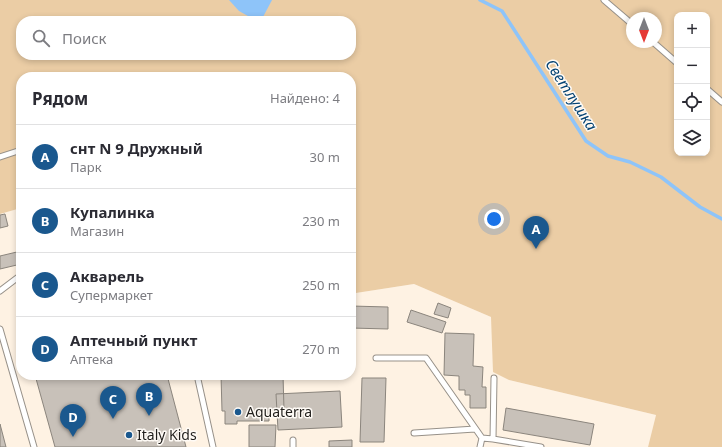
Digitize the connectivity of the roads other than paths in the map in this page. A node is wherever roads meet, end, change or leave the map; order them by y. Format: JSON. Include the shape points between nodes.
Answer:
{"nodes":[{"id":1,"x":604,"y":0,"type":"edge"},
{"id":2,"x":626,"y":19,"type":"edge"},
{"id":3,"x":660,"y":48,"type":"edge"},
{"id":4,"x":674,"y":60,"type":"edge"},
{"id":5,"x":710,"y":92,"type":"edge"},
{"id":6,"x":722,"y":102,"type":"edge"},
{"id":7,"x":16,"y":152,"type":"edge"},
{"id":8,"x":0,"y":157,"type":"edge"},
{"id":9,"x":16,"y":279,"type":"edge"},
{"id":10,"x":0,"y":291,"type":"edge"},
{"id":11,"x":0,"y":330,"type":"edge"},
{"id":12,"x":376,"y":358,"type":"dead end"},
{"id":13,"x":494,"y":378,"type":"dead end"},
{"id":14,"x":198,"y":380,"type":"edge"},
{"id":15,"x":476,"y":429,"type":"junction"},
{"id":16,"x":414,"y":433,"type":"dead end"},
{"id":17,"x":482,"y":438,"type":"junction"},
{"id":18,"x":293,"y":440,"type":"dead end"},
{"id":19,"x":493,"y":440,"type":"junction"},
{"id":20,"x":34,"y":447,"type":"edge"},
{"id":21,"x":213,"y":447,"type":"edge"},
{"id":22,"x":293,"y":447,"type":"edge"},
{"id":23,"x":480,"y":447,"type":"edge"},
{"id":24,"x":541,"y":447,"type":"edge"}],
"edges":[{"from":1,"to":2,"type":"lane"},
{"from":3,"to":4,"type":"lane"},
{"from":5,"to":6,"type":"lane"},
{"from":7,"to":8,"type":"lane"},
{"from":9,"to":10,"type":"lane"},
{"from":11,"to":20,"type":"lane"},
{"from":12,"to":15,"type":"lane","via":[[426,358]]},
{"from":13,"to":19,"type":"lane"},
{"from":14,"to":21,"type":"lane"},
{"from":15,"to":16,"type":"lane"},
{"from":15,"to":17,"type":"lane"},
{"from":17,"to":19,"type":"lane"},
{"from":17,"to":23,"type":"lane"},
{"from":18,"to":22,"type":"lane"},
{"from":19,"to":24,"type":"lane"}]}
